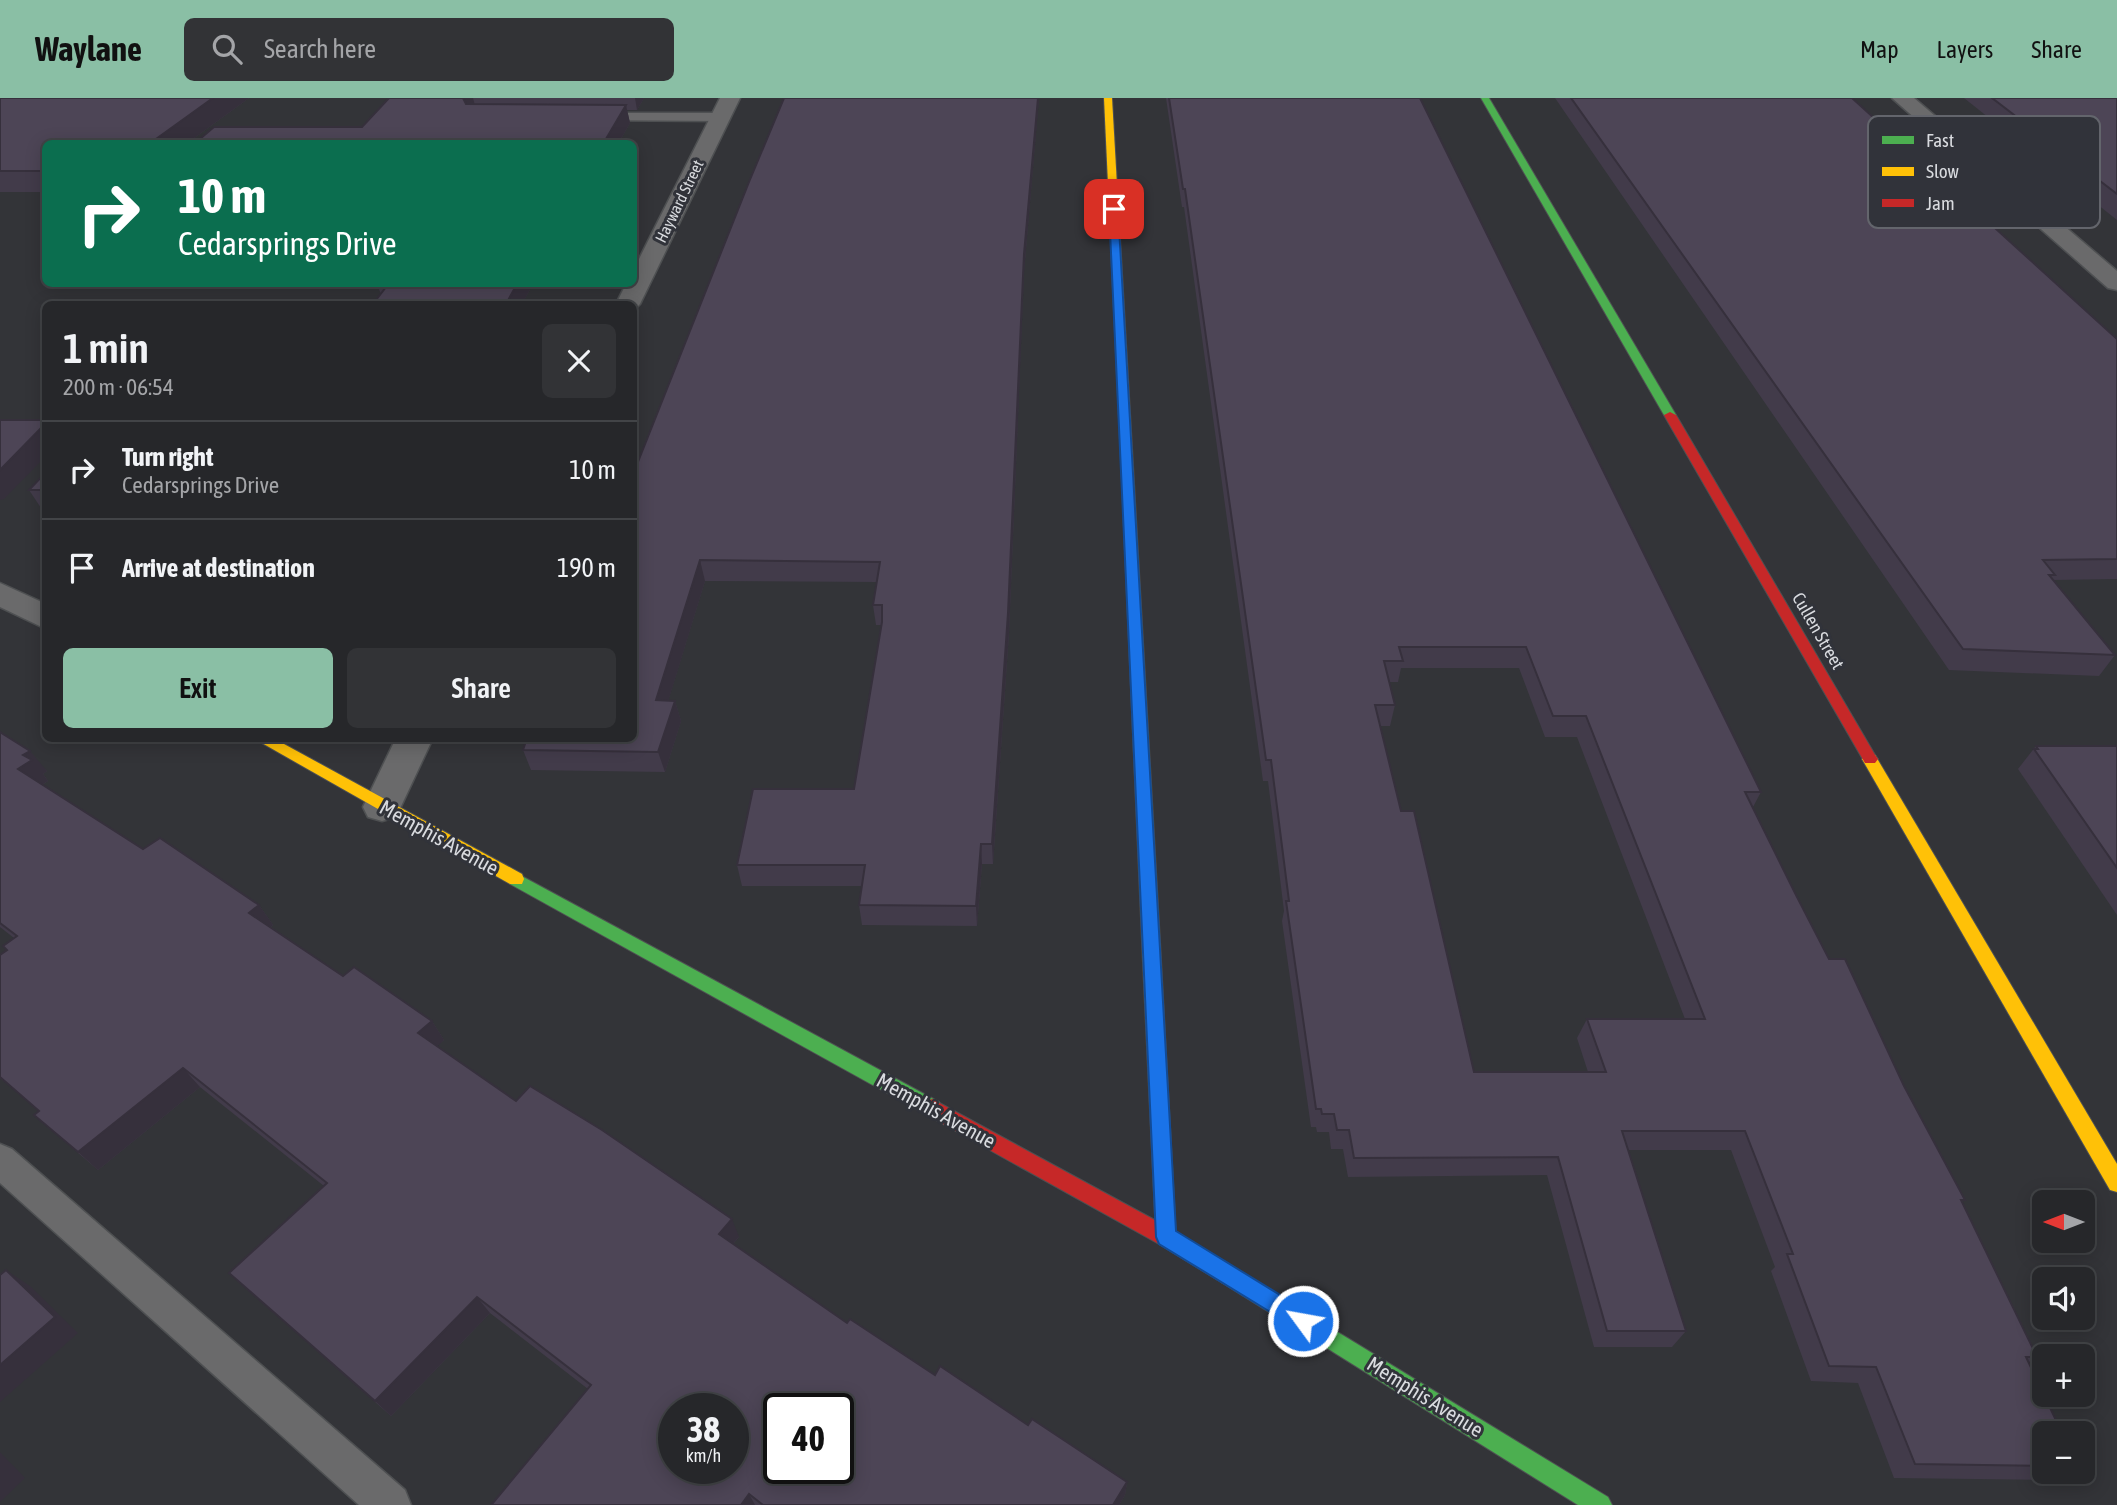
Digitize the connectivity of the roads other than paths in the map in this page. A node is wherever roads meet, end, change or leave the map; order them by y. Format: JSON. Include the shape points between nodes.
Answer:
{"nodes":[{"id":1,"x":1108,"y":98,"type":"edge"},
{"id":2,"x":1485,"y":98,"type":"edge"},
{"id":3,"x":1902,"y":98,"type":"edge"},
{"id":4,"x":725,"y":107,"type":"edge"},
{"id":5,"x":571,"y":116,"type":"edge"},
{"id":6,"x":1923,"y":116,"type":"edge"},
{"id":7,"x":2053,"y":228,"type":"edge"},
{"id":8,"x":2117,"y":283,"type":"edge"},
{"id":9,"x":637,"y":286,"type":"edge"},
{"id":10,"x":0,"y":593,"type":"edge"},
{"id":11,"x":42,"y":616,"type":"edge"},
{"id":12,"x":267,"y":742,"type":"edge"},
{"id":13,"x":413,"y":742,"type":"edge"},
{"id":14,"x":382,"y":807,"type":"junction"},
{"id":15,"x":0,"y":1160,"type":"edge"},
{"id":16,"x":2117,"y":1183,"type":"edge"},
{"id":17,"x":1166,"y":1237,"type":"junction"},
{"id":18,"x":390,"y":1505,"type":"edge"},
{"id":19,"x":1600,"y":1505,"type":"edge"}],
"edges":[{"from":1,"to":17,"type":"street"},
{"from":2,"to":16,"type":"street","name":"Cullen Street"},
{"from":3,"to":6,"type":"street"},
{"from":4,"to":5,"type":"lane"},
{"from":4,"to":9,"type":"street","name":"Hayward Street"},
{"from":7,"to":8,"type":"street"},
{"from":10,"to":11,"type":"street"},
{"from":12,"to":14,"type":"street","name":"Memphis Avenue"},
{"from":13,"to":14,"type":"street"},
{"from":14,"to":17,"type":"street","name":"Memphis Avenue"},
{"from":15,"to":18,"type":"lane"},
{"from":17,"to":19,"type":"street","name":"Memphis Avenue"}]}
